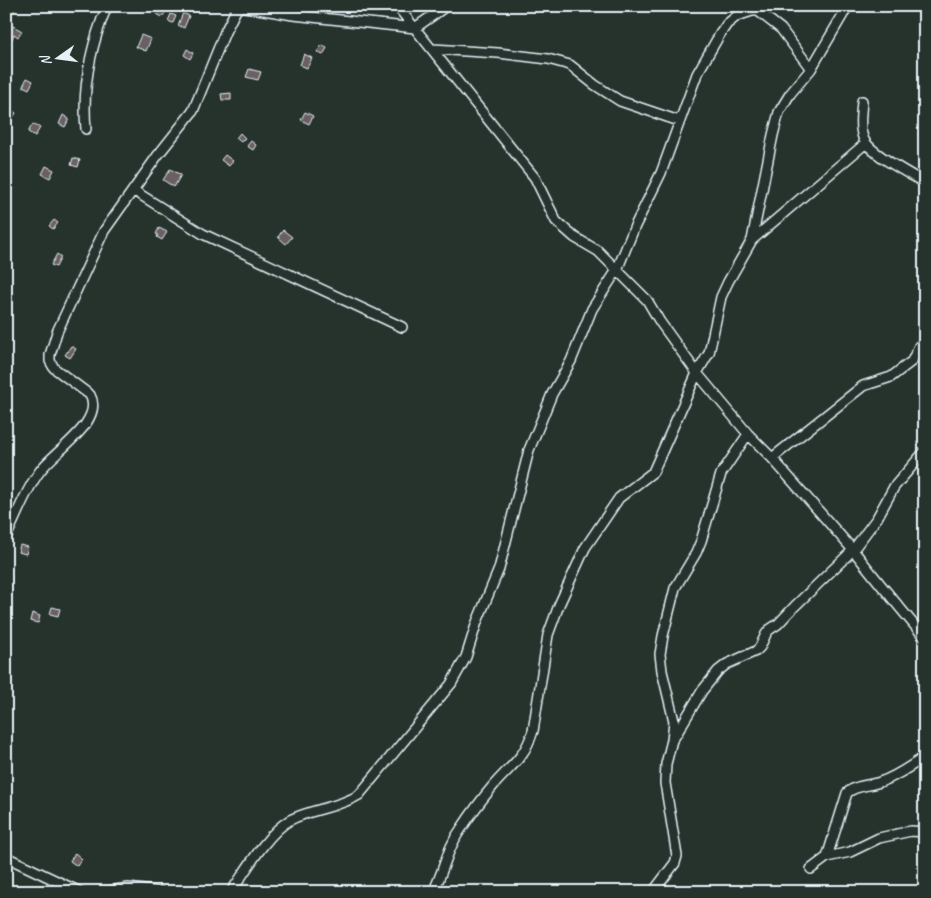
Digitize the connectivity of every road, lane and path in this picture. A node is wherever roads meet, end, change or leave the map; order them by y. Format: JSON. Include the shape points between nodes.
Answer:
{"nodes":[{"id":1,"x":11,"y":6,"type":"edge"},
{"id":2,"x":107,"y":6,"type":"edge"},
{"id":3,"x":397,"y":6,"type":"edge"},
{"id":4,"x":446,"y":6,"type":"edge"},
{"id":5,"x":848,"y":6,"type":"edge"},
{"id":6,"x":751,"y":8,"type":"edge"},
{"id":7,"x":6,"y":9,"type":"edge"},
{"id":8,"x":415,"y":28,"type":"junction"},
{"id":9,"x":433,"y":49,"type":"junction"},
{"id":10,"x":811,"y":69,"type":"junction"},
{"id":11,"x":862,"y":101,"type":"dead end"},
{"id":12,"x":679,"y":121,"type":"junction"},
{"id":13,"x":86,"y":129,"type":"dead end"},
{"id":14,"x":866,"y":143,"type":"junction"},
{"id":15,"x":925,"y":183,"type":"edge"},
{"id":16,"x":133,"y":190,"type":"junction"},
{"id":17,"x":752,"y":240,"type":"junction"},
{"id":18,"x":617,"y":270,"type":"junction"},
{"id":19,"x":402,"y":327,"type":"dead end"},
{"id":20,"x":925,"y":341,"type":"edge"},
{"id":21,"x":697,"y":373,"type":"junction"},
{"id":22,"x":748,"y":434,"type":"junction"},
{"id":23,"x":925,"y":451,"type":"edge"},
{"id":24,"x":772,"y":458,"type":"junction"},
{"id":25,"x":6,"y":537,"type":"edge"},
{"id":26,"x":853,"y":550,"type":"junction"},
{"id":27,"x":925,"y":638,"type":"edge"},
{"id":28,"x":672,"y":740,"type":"junction"},
{"id":29,"x":925,"y":757,"type":"edge"},
{"id":30,"x":925,"y":832,"type":"edge"},
{"id":31,"x":6,"y":857,"type":"edge"},
{"id":32,"x":827,"y":857,"type":"junction"},
{"id":33,"x":811,"y":869,"type":"dead end"},
{"id":34,"x":80,"y":892,"type":"edge"},
{"id":35,"x":104,"y":892,"type":"edge"},
{"id":36,"x":161,"y":892,"type":"edge"},
{"id":37,"x":231,"y":892,"type":"edge"},
{"id":38,"x":433,"y":892,"type":"edge"},
{"id":39,"x":653,"y":892,"type":"edge"}],
"edges":[{"from":1,"to":7,"type":"street"},
{"from":2,"to":13,"type":"street","via":[[88,68]]},
{"from":3,"to":8,"type":"street"},
{"from":4,"to":8,"type":"street"},
{"from":5,"to":10,"type":"street"},
{"from":6,"to":10,"type":"street","via":[[765,15],[780,29]]},
{"from":6,"to":12,"type":"street","via":[[727,24],[720,34],[697,74]]},
{"from":8,"to":9,"type":"street"},
{"from":8,"to":16,"type":"street","via":[[240,7],[225,32],[194,108]]},
{"from":9,"to":12,"type":"street","via":[[498,53],[570,65],[620,101]]},
{"from":9,"to":18,"type":"street","via":[[535,178],[556,221],[574,237],[598,251]]},
{"from":10,"to":17,"type":"street","via":[[779,112]]},
{"from":11,"to":14,"type":"street","via":[[860,120]]},
{"from":12,"to":18,"type":"street","via":[[661,173]]},
{"from":14,"to":15,"type":"street"},
{"from":14,"to":17,"type":"street"},
{"from":16,"to":19,"type":"street","via":[[203,234]]},
{"from":16,"to":25,"type":"street","via":[[104,231],[57,332],[50,355],[54,368],[90,395],[93,406],[89,419],[82,430],[41,469]]},
{"from":17,"to":21,"type":"street","via":[[721,296],[710,353]]},
{"from":18,"to":21,"type":"street","via":[[647,300]]},
{"from":18,"to":37,"type":"street","via":[[592,309],[538,426],[499,568],[466,657],[451,684],[359,795],[289,821],[273,834]]},
{"from":20,"to":24,"type":"street","via":[[912,361],[891,377],[863,386]]},
{"from":21,"to":22,"type":"street"},
{"from":21,"to":38,"type":"street","via":[[653,472],[619,498],[585,548],[548,635],[529,744],[460,830]]},
{"from":22,"to":24,"type":"street"},
{"from":22,"to":28,"type":"street","via":[[721,474],[702,541],[675,588],[670,608],[660,654],[674,721]]},
{"from":23,"to":26,"type":"street","via":[[894,487],[877,518]]},
{"from":24,"to":26,"type":"street"},
{"from":26,"to":27,"type":"street"},
{"from":26,"to":28,"type":"street","via":[[769,630],[756,651],[718,671]]},
{"from":28,"to":39,"type":"street","via":[[665,783],[678,856]]},
{"from":29,"to":32,"type":"street","via":[[879,783],[846,793]]},
{"from":30,"to":32,"type":"street","via":[[911,831],[879,838],[850,852]]},
{"from":31,"to":34,"type":"street"},
{"from":32,"to":33,"type":"street"},
{"from":35,"to":36,"type":"street","via":[[128,888]]}]}
